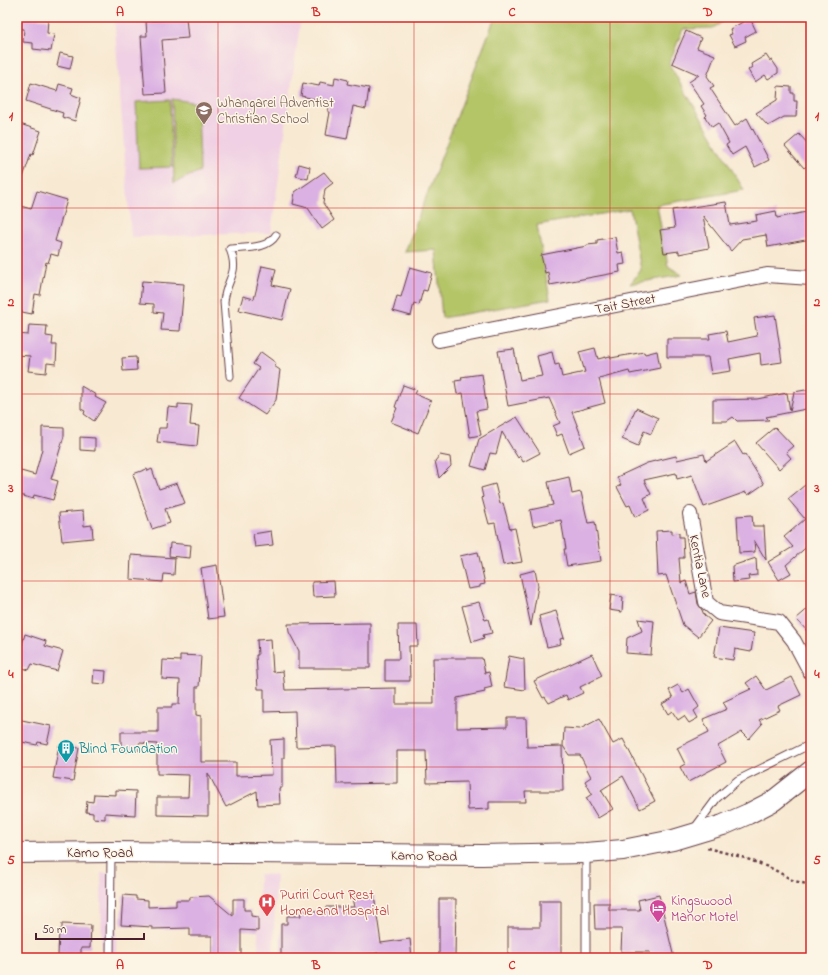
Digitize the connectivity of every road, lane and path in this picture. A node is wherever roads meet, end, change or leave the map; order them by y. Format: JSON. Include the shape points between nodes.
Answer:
{"nodes":[{"id":1,"x":276,"y":235,"type":"dead end"},
{"id":2,"x":811,"y":278,"type":"edge"},
{"id":3,"x":439,"y":340,"type":"dead end"},
{"id":4,"x":230,"y":376,"type":"dead end"},
{"id":5,"x":690,"y":514,"type":"dead end"},
{"id":6,"x":811,"y":673,"type":"edge"},
{"id":7,"x":811,"y":744,"type":"edge"},
{"id":8,"x":811,"y":771,"type":"edge"},
{"id":9,"x":689,"y":835,"type":"junction"},
{"id":10,"x":704,"y":848,"type":"dead end"},
{"id":11,"x":111,"y":852,"type":"junction"},
{"id":12,"x":17,"y":853,"type":"edge"},
{"id":13,"x":586,"y":853,"type":"junction"},
{"id":14,"x":811,"y":885,"type":"edge"},
{"id":15,"x":110,"y":958,"type":"edge"},
{"id":16,"x":586,"y":958,"type":"edge"}],
"edges":[{"from":1,"to":4,"type":"lane","via":[[273,241],[265,245],[230,249],[234,258],[233,275],[224,293],[224,302]]},
{"from":2,"to":3,"type":"street","name":"Tait Street","via":[[767,276]]},
{"from":5,"to":6,"type":"street","name":"Kentia Lane","via":[[706,602],[719,613],[779,622],[794,641]]},
{"from":7,"to":9,"type":"lane","via":[[738,780],[716,798]]},
{"from":8,"to":9,"type":"main road","name":"Kamo Road","via":[[773,801],[723,825]]},
{"from":9,"to":13,"type":"main road","name":"Kamo Road","via":[[623,850]]},
{"from":10,"to":14,"type":"path","via":[[742,857],[773,869],[794,881]]},
{"from":11,"to":12,"type":"main road","name":"Kamo Road"},
{"from":11,"to":13,"type":"main road","name":"Kamo Road","via":[[482,855]]},
{"from":11,"to":15,"type":"lane"},
{"from":13,"to":16,"type":"lane"}]}
